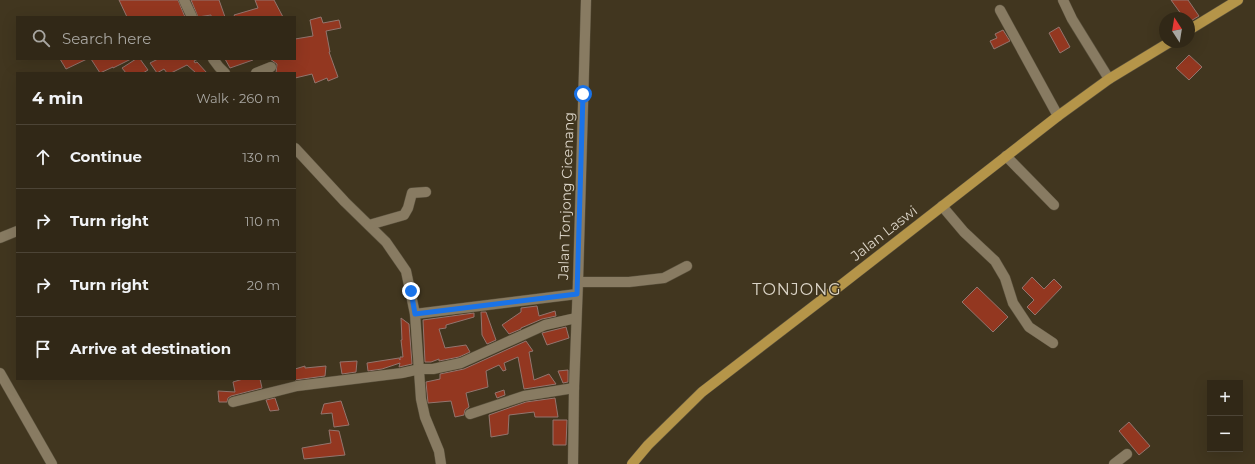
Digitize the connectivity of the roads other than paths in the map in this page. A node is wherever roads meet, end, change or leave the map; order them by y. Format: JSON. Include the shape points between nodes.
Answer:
{"nodes":[{"id":1,"x":184,"y":0,"type":"edge"},
{"id":2,"x":586,"y":0,"type":"edge"},
{"id":3,"x":1063,"y":0,"type":"edge"},
{"id":4,"x":1238,"y":0,"type":"edge"},
{"id":5,"x":1000,"y":10,"type":"dead end"},
{"id":6,"x":192,"y":16,"type":"edge"},
{"id":7,"x":1195,"y":26,"type":"edge"},
{"id":8,"x":1160,"y":48,"type":"edge"},
{"id":9,"x":215,"y":60,"type":"edge"},
{"id":10,"x":271,"y":67,"type":"dead end"},
{"id":11,"x":224,"y":72,"type":"edge"},
{"id":12,"x":258,"y":72,"type":"edge"},
{"id":13,"x":1109,"y":79,"type":"junction"},
{"id":14,"x":1058,"y":116,"type":"junction"},
{"id":15,"x":296,"y":149,"type":"edge"},
{"id":16,"x":1006,"y":156,"type":"junction"},
{"id":17,"x":426,"y":192,"type":"dead end"},
{"id":18,"x":942,"y":206,"type":"junction"},
{"id":19,"x":1054,"y":206,"type":"dead end"},
{"id":20,"x":370,"y":225,"type":"junction"},
{"id":21,"x":16,"y":231,"type":"edge"},
{"id":22,"x":0,"y":238,"type":"edge"},
{"id":23,"x":687,"y":266,"type":"dead end"},
{"id":24,"x":578,"y":282,"type":"junction"},
{"id":25,"x":577,"y":294,"type":"junction"},
{"id":26,"x":415,"y":314,"type":"junction"},
{"id":27,"x":576,"y":318,"type":"junction"},
{"id":28,"x":1053,"y":344,"type":"dead end"},
{"id":29,"x":420,"y":369,"type":"junction"},
{"id":30,"x":0,"y":373,"type":"edge"},
{"id":31,"x":574,"y":388,"type":"junction"},
{"id":32,"x":233,"y":402,"type":"dead end"},
{"id":33,"x":470,"y":414,"type":"dead end"},
{"id":34,"x":1127,"y":454,"type":"dead end"},
{"id":35,"x":52,"y":464,"type":"edge"},
{"id":36,"x":441,"y":464,"type":"edge"},
{"id":37,"x":573,"y":464,"type":"edge"},
{"id":38,"x":632,"y":464,"type":"edge"},
{"id":39,"x":1114,"y":464,"type":"edge"}],
"edges":[{"from":1,"to":6,"type":"street"},
{"from":2,"to":24,"type":"street","name":"Jalan Tonjong Cicenang"},
{"from":3,"to":13,"type":"street"},
{"from":4,"to":7,"type":"main road"},
{"from":5,"to":14,"type":"street"},
{"from":8,"to":13,"type":"main road","name":"Jalan Laswi"},
{"from":9,"to":11,"type":"street"},
{"from":10,"to":12,"type":"street"},
{"from":13,"to":14,"type":"main road","name":"Jalan Laswi"},
{"from":14,"to":16,"type":"main road","name":"Jalan Laswi"},
{"from":15,"to":20,"type":"street","via":[[334,191]]},
{"from":16,"to":18,"type":"main road","name":"Jalan Laswi"},
{"from":16,"to":19,"type":"street"},
{"from":17,"to":20,"type":"street","via":[[412,193],[404,215]]},
{"from":18,"to":28,"type":"street","via":[[964,232],[995,261],[1005,278],[1013,303],[1029,326]]},
{"from":18,"to":38,"type":"main road","name":"Jalan Laswi","via":[[702,392]]},
{"from":20,"to":26,"type":"street","via":[[386,242],[406,271]]},
{"from":21,"to":22,"type":"street"},
{"from":23,"to":24,"type":"street","via":[[664,278],[629,282]]},
{"from":24,"to":25,"type":"street","name":"Jalan Tonjong Cicenang"},
{"from":25,"to":26,"type":"street"},
{"from":25,"to":27,"type":"street","name":"Jalan Tonjong Cicenang"},
{"from":26,"to":29,"type":"street"},
{"from":27,"to":29,"type":"street","via":[[545,325],[461,363],[434,369]]},
{"from":27,"to":31,"type":"street","name":"Jalan Tonjong Cicenang"},
{"from":29,"to":32,"type":"street","via":[[297,386]]},
{"from":29,"to":36,"type":"street","via":[[421,398],[425,417],[439,451]]},
{"from":30,"to":35,"type":"street"},
{"from":31,"to":33,"type":"street","via":[[524,396]]},
{"from":31,"to":37,"type":"street","name":"Jalan Tonjong Cicenang"},
{"from":34,"to":39,"type":"street"}]}
